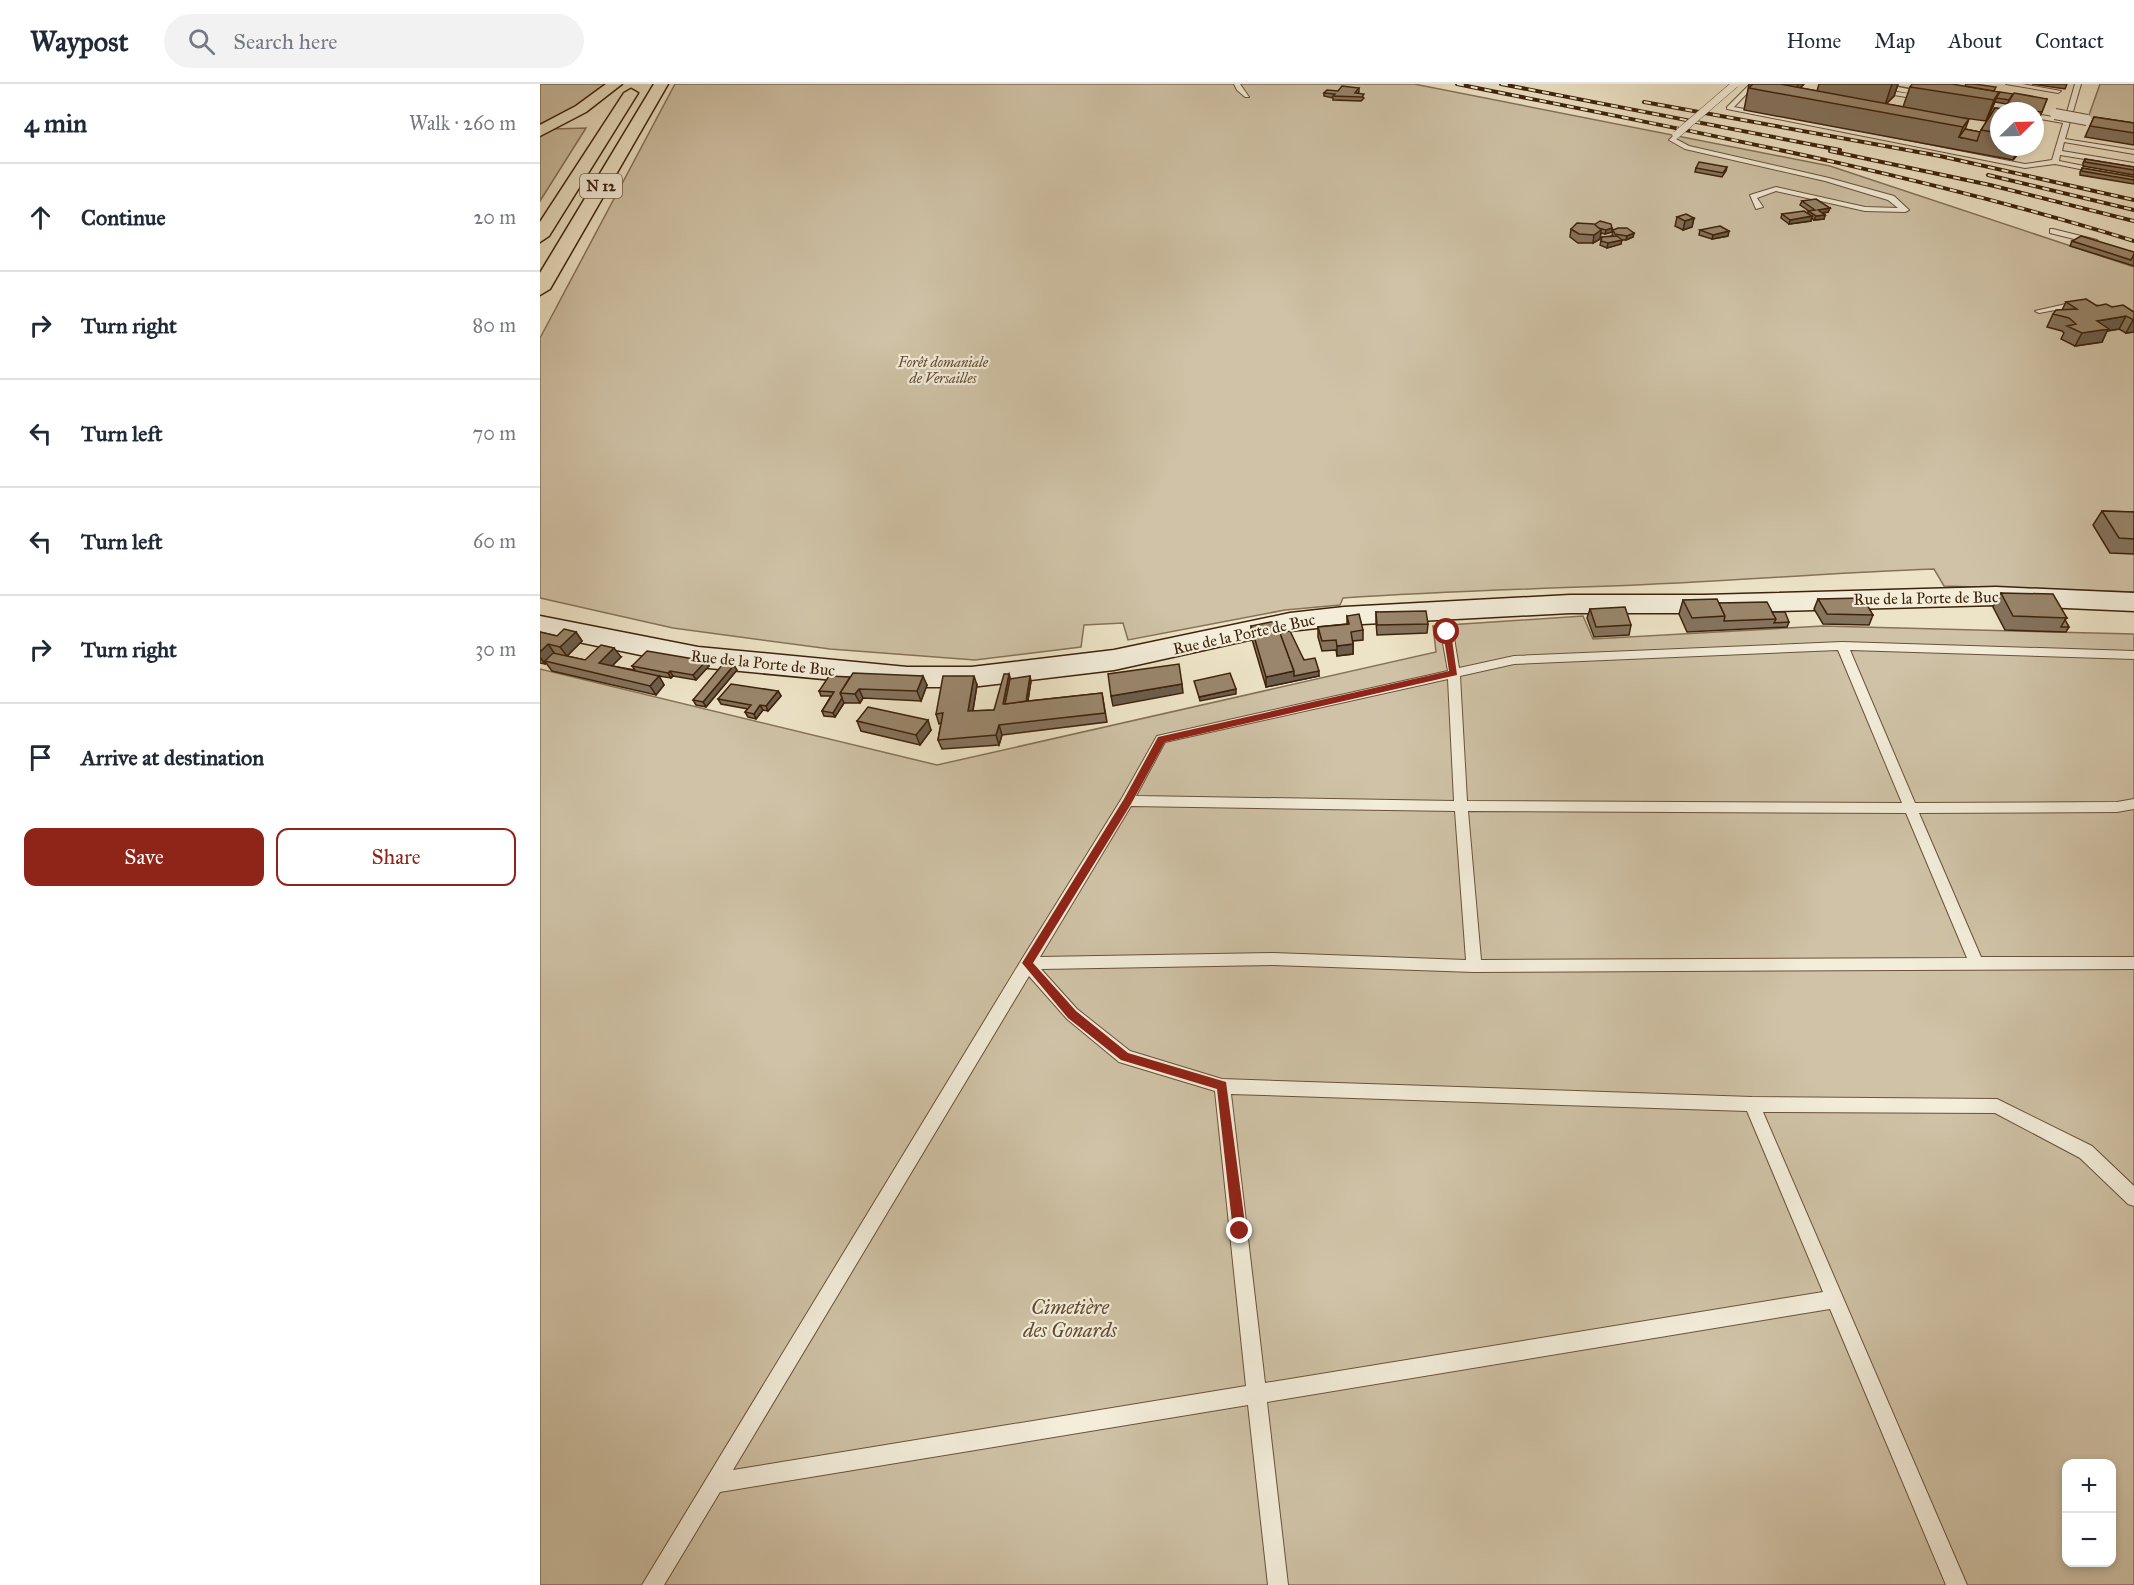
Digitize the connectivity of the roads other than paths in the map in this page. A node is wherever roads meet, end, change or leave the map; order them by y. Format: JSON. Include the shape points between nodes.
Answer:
{"nodes":[{"id":1,"x":615,"y":84,"type":"edge"},
{"id":2,"x":636,"y":84,"type":"edge"},
{"id":3,"x":661,"y":84,"type":"edge"},
{"id":4,"x":1237,"y":84,"type":"edge"},
{"id":5,"x":1735,"y":84,"type":"edge"},
{"id":6,"x":1753,"y":84,"type":"edge"},
{"id":7,"x":2009,"y":84,"type":"edge"},
{"id":8,"x":2078,"y":84,"type":"edge"},
{"id":9,"x":1862,"y":86,"type":"edge"},
{"id":10,"x":2058,"y":91,"type":"dead end"},
{"id":11,"x":1247,"y":96,"type":"dead end"},
{"id":12,"x":1946,"y":99,"type":"dead end"},
{"id":13,"x":1957,"y":101,"type":"joint"},
{"id":14,"x":1990,"y":105,"type":"edge"},
{"id":15,"x":1990,"y":108,"type":"edge"},
{"id":16,"x":2044,"y":112,"type":"edge"},
{"id":17,"x":2044,"y":117,"type":"edge"},
{"id":18,"x":2066,"y":121,"type":"junction"},
{"id":19,"x":2099,"y":121,"type":"edge"},
{"id":20,"x":540,"y":131,"type":"edge"},
{"id":21,"x":2061,"y":140,"type":"junction"},
{"id":22,"x":2134,"y":152,"type":"edge"},
{"id":23,"x":2060,"y":153,"type":"junction"},
{"id":24,"x":2055,"y":162,"type":"junction"},
{"id":25,"x":2134,"y":165,"type":"edge"},
{"id":26,"x":2134,"y":177,"type":"edge"},
{"id":27,"x":1759,"y":207,"type":"dead end"},
{"id":28,"x":2053,"y":231,"type":"dead end"},
{"id":29,"x":540,"y":236,"type":"edge"},
{"id":30,"x":2104,"y":245,"type":"edge"},
{"id":31,"x":540,"y":289,"type":"edge"},
{"id":32,"x":2039,"y":311,"type":"dead end"},
{"id":33,"x":2089,"y":312,"type":"edge"},
{"id":34,"x":2134,"y":602,"type":"edge"},
{"id":35,"x":540,"y":625,"type":"edge"},
{"id":36,"x":1447,"y":632,"type":"dead end"},
{"id":37,"x":1842,"y":646,"type":"junction"},
{"id":38,"x":2134,"y":655,"type":"edge"},
{"id":39,"x":1454,"y":673,"type":"junction"},
{"id":40,"x":1127,"y":801,"type":"junction"},
{"id":41,"x":2134,"y":804,"type":"edge"},
{"id":42,"x":1461,"y":807,"type":"junction"},
{"id":43,"x":1911,"y":808,"type":"junction"},
{"id":44,"x":1976,"y":962,"type":"junction"},
{"id":45,"x":1027,"y":963,"type":"junction"},
{"id":46,"x":2134,"y":963,"type":"edge"},
{"id":47,"x":1474,"y":966,"type":"junction"},
{"id":48,"x":1222,"y":1086,"type":"junction"},
{"id":49,"x":1752,"y":1104,"type":"junction"},
{"id":50,"x":2134,"y":1198,"type":"edge"},
{"id":51,"x":1835,"y":1299,"type":"junction"},
{"id":52,"x":1258,"y":1392,"type":"junction"},
{"id":53,"x":714,"y":1483,"type":"junction"},
{"id":54,"x":652,"y":1585,"type":"edge"},
{"id":55,"x":1278,"y":1585,"type":"edge"},
{"id":56,"x":1957,"y":1585,"type":"edge"}],
"edges":[{"from":1,"to":20,"type":"highway","via":[[581,109]]},
{"from":2,"to":29,"type":"highway","number":"N 12"},
{"from":3,"to":31,"type":"highway","number":"N 12"},
{"from":4,"to":11,"type":"lane"},
{"from":5,"to":27,"type":"lane","bridge":true,"via":[[1672,140],[1687,148],[1827,179],[1891,198],[1905,210],[1865,209],[1776,189],[1753,197]]},
{"from":6,"to":24,"type":"lane","via":[[1729,108],[2025,166]]},
{"from":7,"to":10,"type":"lane"},
{"from":8,"to":18,"type":"lane"},
{"from":9,"to":12,"type":"street"},
{"from":13,"to":14,"type":"street"},
{"from":13,"to":15,"type":"lane"},
{"from":16,"to":19,"type":"street","bridge":true},
{"from":17,"to":18,"type":"lane"},
{"from":18,"to":21,"type":"lane"},
{"from":21,"to":22,"type":"lane"},
{"from":21,"to":23,"type":"lane"},
{"from":23,"to":24,"type":"lane"},
{"from":23,"to":25,"type":"lane"},
{"from":24,"to":26,"type":"lane"},
{"from":28,"to":30,"type":"lane"},
{"from":32,"to":33,"type":"lane","via":[[2066,306]]},
{"from":34,"to":35,"type":"main road","name":"Rue de la Porte de Buc","via":[[1996,596],[1570,604],[1344,616],[1290,622],[1114,660],[971,677],[908,677],[698,657]]},
{"from":36,"to":39,"type":"lane"},
{"from":37,"to":38,"type":"lane"},
{"from":37,"to":39,"type":"lane","via":[[1514,660]]},
{"from":37,"to":43,"type":"lane"},
{"from":39,"to":40,"type":"lane","via":[[1161,739]]},
{"from":39,"to":42,"type":"lane"},
{"from":40,"to":42,"type":"lane"},
{"from":40,"to":45,"type":"lane"},
{"from":41,"to":43,"type":"lane"},
{"from":42,"to":43,"type":"lane"},
{"from":42,"to":47,"type":"lane"},
{"from":43,"to":44,"type":"lane"},
{"from":44,"to":46,"type":"lane"},
{"from":44,"to":47,"type":"lane"},
{"from":45,"to":47,"type":"lane","via":[[1273,959]]},
{"from":45,"to":48,"type":"lane","via":[[1072,1014],[1125,1057]]},
{"from":45,"to":53,"type":"lane"},
{"from":48,"to":49,"type":"lane"},
{"from":48,"to":52,"type":"lane"},
{"from":49,"to":50,"type":"lane","via":[[1997,1106],[2086,1152]]},
{"from":49,"to":51,"type":"lane"},
{"from":51,"to":52,"type":"lane"},
{"from":51,"to":56,"type":"lane"},
{"from":52,"to":53,"type":"lane"},
{"from":52,"to":55,"type":"lane"},
{"from":53,"to":54,"type":"lane"}]}
